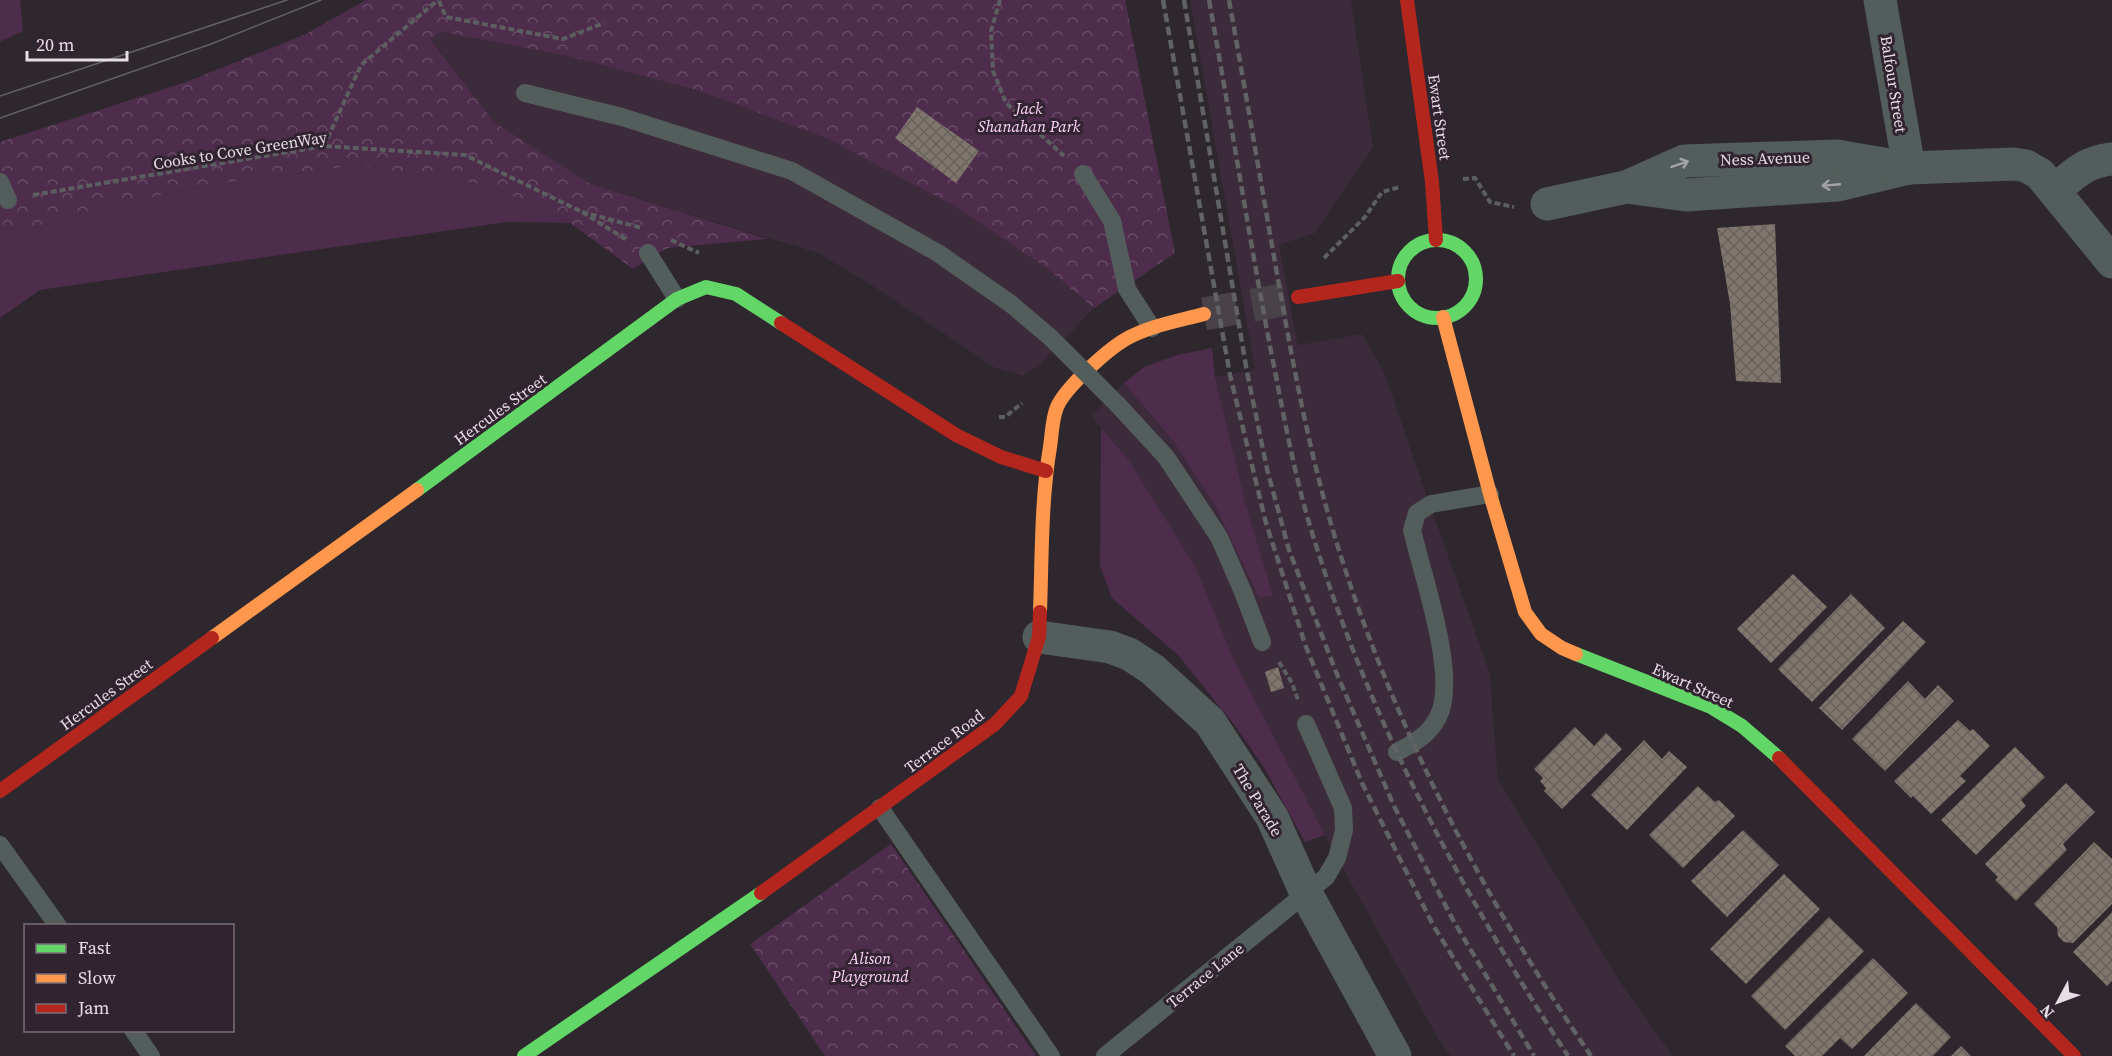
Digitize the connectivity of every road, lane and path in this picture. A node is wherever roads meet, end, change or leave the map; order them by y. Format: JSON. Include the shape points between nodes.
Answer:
{"nodes":[{"id":1,"x":438,"y":0,"type":"edge"},
{"id":2,"x":1000,"y":0,"type":"edge"},
{"id":3,"x":1407,"y":0,"type":"edge"},
{"id":4,"x":1880,"y":0,"type":"edge"},
{"id":5,"x":604,"y":23,"type":"dead end"},
{"id":6,"x":525,"y":93,"type":"dead end"},
{"id":7,"x":324,"y":146,"type":"junction"},
{"id":8,"x":2112,"y":159,"type":"edge"},
{"id":9,"x":1909,"y":168,"type":"junction"},
{"id":10,"x":1083,"y":174,"type":"joint"},
{"id":11,"x":1457,"y":179,"type":"dead end"},
{"id":12,"x":0,"y":182,"type":"edge"},
{"id":13,"x":1407,"y":184,"type":"dead end"},
{"id":14,"x":2054,"y":191,"type":"junction"},
{"id":15,"x":8,"y":200,"type":"joint"},
{"id":16,"x":1547,"y":204,"type":"joint"},
{"id":17,"x":582,"y":212,"type":"junction"},
{"id":18,"x":649,"y":230,"type":"dead end"},
{"id":19,"x":1346,"y":237,"type":"dead end"},
{"id":20,"x":666,"y":238,"type":"dead end"},
{"id":21,"x":1436,"y":240,"type":"junction"},
{"id":22,"x":648,"y":253,"type":"joint"},
{"id":23,"x":702,"y":255,"type":"dead end"},
{"id":24,"x":2112,"y":262,"type":"edge"},
{"id":25,"x":1398,"y":282,"type":"junction"},
{"id":26,"x":1298,"y":297,"type":"tunnel mouth"},
{"id":27,"x":677,"y":299,"type":"junction"},
{"id":28,"x":1203,"y":314,"type":"tunnel mouth"},
{"id":29,"x":1443,"y":317,"type":"junction"},
{"id":30,"x":1152,"y":328,"type":"junction"},
{"id":31,"x":1046,"y":471,"type":"junction"},
{"id":32,"x":1490,"y":494,"type":"junction"},
{"id":33,"x":1039,"y":637,"type":"junction"},
{"id":34,"x":1262,"y":642,"type":"joint"},
{"id":35,"x":1306,"y":724,"type":"joint"},
{"id":36,"x":1397,"y":752,"type":"dead end"},
{"id":37,"x":0,"y":791,"type":"edge"},
{"id":38,"x":880,"y":808,"type":"junction"},
{"id":39,"x":0,"y":845,"type":"edge"},
{"id":40,"x":1306,"y":893,"type":"junction"},
{"id":41,"x":57,"y":924,"type":"edge"},
{"id":42,"x":134,"y":1032,"type":"edge"},
{"id":43,"x":151,"y":1056,"type":"edge"},
{"id":44,"x":524,"y":1056,"type":"edge"},
{"id":45,"x":1051,"y":1056,"type":"edge"},
{"id":46,"x":1105,"y":1056,"type":"edge"},
{"id":47,"x":1395,"y":1056,"type":"edge"},
{"id":48,"x":2074,"y":1056,"type":"edge"}],
"edges":[{"from":1,"to":5,"type":"path","via":[[446,17],[563,39]]},
{"from":1,"to":7,"type":"path","via":[[361,65]]},
{"from":2,"to":10,"type":"path","via":[[991,32],[993,71],[1006,103]]},
{"from":3,"to":21,"type":"street","name":"Ewart Street"},
{"from":4,"to":9,"type":"street","name":"Balfour Street"},
{"from":6,"to":34,"type":"lane","bridge":true,"via":[[622,117],[792,171],[938,253],[1011,304],[1050,337],[1166,458],[1219,537]]},
{"from":7,"to":15,"type":"path","name":"Cooks to Cove GreenWay"},
{"from":7,"to":17,"type":"path","name":"Cooks to Cove GreenWay","via":[[465,155]]},
{"from":8,"to":14,"type":"street","via":[[2084,166]]},
{"from":9,"to":14,"type":"street","name":"Ness Avenue","via":[[2014,164],[2040,174]]},
{"from":9,"to":16,"type":"street","name":"Ness Avenue","via":[[1838,185],[1686,195],[1626,188]]},
{"from":10,"to":30,"type":"lane","via":[[1112,221],[1127,289]]},
{"from":11,"to":16,"type":"path","via":[[1475,178],[1490,202],[1526,209]]},
{"from":12,"to":15,"type":"lane"},
{"from":13,"to":19,"type":"path","via":[[1382,192]]},
{"from":14,"to":24,"type":"street","name":"Ness Avenue"},
{"from":17,"to":18,"type":"path","name":"Cooks to Cove GreenWay"},
{"from":17,"to":22,"type":"path","name":"Cooks to Cove GreenWay"},
{"from":20,"to":23,"type":"path"},
{"from":21,"to":25,"type":"street","via":[[1408,252],[1398,271]]},
{"from":21,"to":29,"type":"street","via":[[1460,248],[1469,257],[1476,282],[1466,305]]},
{"from":22,"to":27,"type":"lane"},
{"from":25,"to":26,"type":"street"},
{"from":25,"to":29,"type":"street","via":[[1408,305],[1418,313]]},
{"from":27,"to":31,"type":"street","name":"Hercules Street","via":[[706,287],[736,294],[956,435],[1001,457]]},
{"from":27,"to":37,"type":"street","name":"Hercules Street"},
{"from":28,"to":30,"type":"street","name":"Terrace Road"},
{"from":29,"to":32,"type":"street","name":"Ewart Street"},
{"from":30,"to":31,"type":"street","name":"Terrace Road","via":[[1105,354],[1066,393],[1054,418]]},
{"from":31,"to":33,"type":"street","name":"Terrace Road"},
{"from":32,"to":36,"type":"lane","via":[[1431,504],[1418,513],[1412,530],[1443,653],[1444,702],[1426,735]]},
{"from":32,"to":48,"type":"street","name":"Ewart Street","via":[[1525,612],[1541,634],[1562,648],[1711,708],[1742,726],[1774,753]]},
{"from":33,"to":38,"type":"street","name":"Terrace Road","via":[[1021,696],[995,724]]},
{"from":33,"to":40,"type":"street","name":"The Parade","via":[[1110,647],[1129,654],[1152,669],[1210,722],[1272,817]]},
{"from":34,"to":35,"type":"path","via":[[1292,682]]},
{"from":35,"to":40,"type":"lane","name":"Terrace Lane","via":[[1343,808],[1344,831],[1337,858],[1326,877]]},
{"from":38,"to":44,"type":"street","name":"Terrace Road"},
{"from":38,"to":45,"type":"lane"},
{"from":39,"to":41,"type":"lane"},
{"from":40,"to":46,"type":"lane","name":"Terrace Lane"},
{"from":40,"to":47,"type":"street","name":"The Parade"},
{"from":42,"to":43,"type":"lane"}]}
